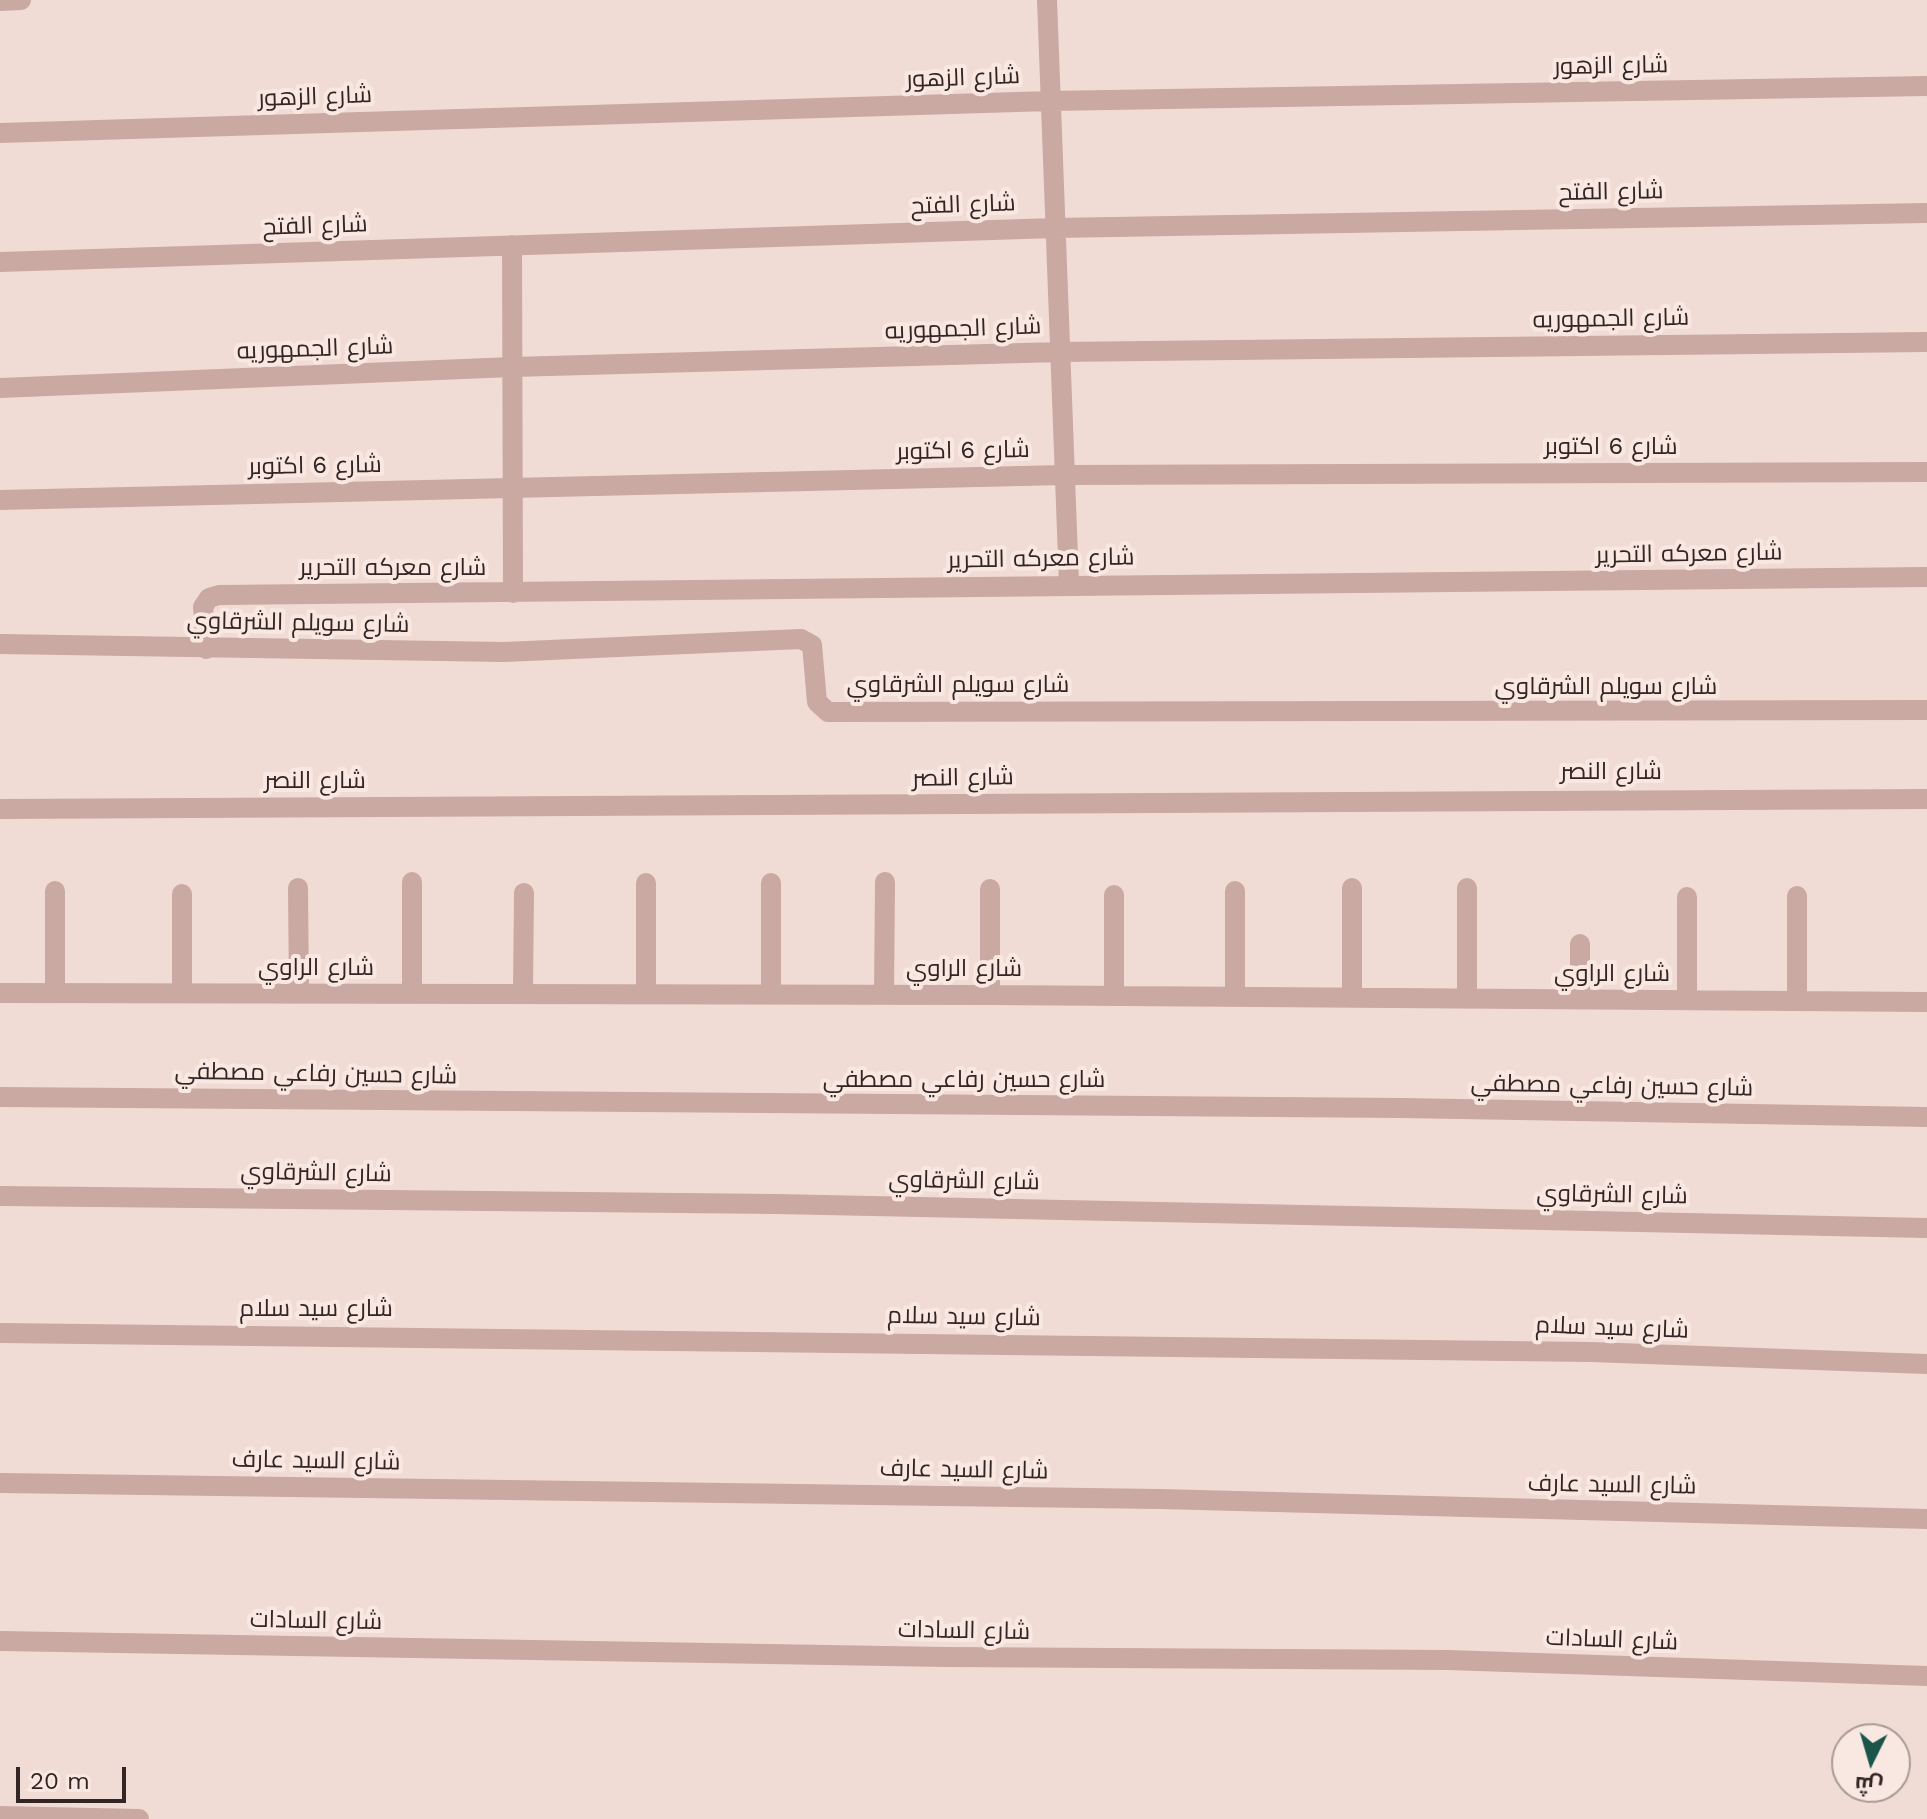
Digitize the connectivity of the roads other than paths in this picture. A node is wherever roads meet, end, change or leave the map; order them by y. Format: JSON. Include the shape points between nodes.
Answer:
{"nodes":[{"id":1,"x":21,"y":0,"type":"edge"},
{"id":2,"x":1047,"y":0,"type":"edge"},
{"id":3,"x":0,"y":1,"type":"edge"},
{"id":4,"x":1927,"y":86,"type":"edge"},
{"id":5,"x":1050,"y":101,"type":"junction"},
{"id":6,"x":0,"y":133,"type":"edge"},
{"id":7,"x":1927,"y":213,"type":"edge"},
{"id":8,"x":1055,"y":228,"type":"junction"},
{"id":9,"x":512,"y":245,"type":"junction"},
{"id":10,"x":0,"y":262,"type":"edge"},
{"id":11,"x":1927,"y":342,"type":"edge"},
{"id":12,"x":1060,"y":352,"type":"junction"},
{"id":13,"x":512,"y":367,"type":"junction"},
{"id":14,"x":0,"y":388,"type":"edge"},
{"id":15,"x":1927,"y":472,"type":"edge"},
{"id":16,"x":1064,"y":475,"type":"junction"},
{"id":17,"x":512,"y":487,"type":"junction"},
{"id":18,"x":0,"y":500,"type":"edge"},
{"id":19,"x":1927,"y":577,"type":"edge"},
{"id":20,"x":1069,"y":584,"type":"junction"},
{"id":21,"x":513,"y":593,"type":"junction"},
{"id":22,"x":0,"y":644,"type":"edge"},
{"id":23,"x":206,"y":649,"type":"junction"},
{"id":24,"x":1927,"y":710,"type":"edge"},
{"id":25,"x":1927,"y":799,"type":"edge"},
{"id":26,"x":0,"y":809,"type":"edge"},
{"id":27,"x":412,"y":882,"type":"dead end"},
{"id":28,"x":885,"y":882,"type":"dead end"},
{"id":29,"x":646,"y":883,"type":"dead end"},
{"id":30,"x":771,"y":883,"type":"dead end"},
{"id":31,"x":298,"y":888,"type":"dead end"},
{"id":32,"x":1352,"y":888,"type":"dead end"},
{"id":33,"x":1467,"y":888,"type":"dead end"},
{"id":34,"x":990,"y":889,"type":"dead end"},
{"id":35,"x":55,"y":891,"type":"dead end"},
{"id":36,"x":1235,"y":891,"type":"dead end"},
{"id":37,"x":524,"y":893,"type":"dead end"},
{"id":38,"x":182,"y":894,"type":"dead end"},
{"id":39,"x":1114,"y":895,"type":"dead end"},
{"id":40,"x":1797,"y":896,"type":"dead end"},
{"id":41,"x":1687,"y":897,"type":"dead end"},
{"id":42,"x":1580,"y":944,"type":"dead end"},
{"id":43,"x":0,"y":993,"type":"edge"},
{"id":44,"x":55,"y":993,"type":"junction"},
{"id":45,"x":182,"y":993,"type":"junction"},
{"id":46,"x":299,"y":994,"type":"junction"},
{"id":47,"x":412,"y":994,"type":"junction"},
{"id":48,"x":523,"y":994,"type":"junction"},
{"id":49,"x":646,"y":994,"type":"junction"},
{"id":50,"x":771,"y":995,"type":"junction"},
{"id":51,"x":884,"y":995,"type":"junction"},
{"id":52,"x":990,"y":995,"type":"junction"},
{"id":53,"x":1114,"y":996,"type":"junction"},
{"id":54,"x":1235,"y":997,"type":"junction"},
{"id":55,"x":1352,"y":998,"type":"junction"},
{"id":56,"x":1467,"y":999,"type":"junction"},
{"id":57,"x":1580,"y":999,"type":"junction"},
{"id":58,"x":1687,"y":1000,"type":"junction"},
{"id":59,"x":1797,"y":1001,"type":"junction"},
{"id":60,"x":1927,"y":1002,"type":"edge"},
{"id":61,"x":0,"y":1097,"type":"edge"},
{"id":62,"x":1927,"y":1117,"type":"edge"},
{"id":63,"x":0,"y":1196,"type":"edge"},
{"id":64,"x":1927,"y":1228,"type":"edge"},
{"id":65,"x":0,"y":1333,"type":"edge"},
{"id":66,"x":1927,"y":1364,"type":"edge"},
{"id":67,"x":0,"y":1483,"type":"edge"},
{"id":68,"x":1927,"y":1519,"type":"edge"},
{"id":69,"x":0,"y":1641,"type":"edge"},
{"id":70,"x":1927,"y":1676,"type":"edge"},
{"id":71,"x":0,"y":1816,"type":"edge"},
{"id":72,"x":139,"y":1819,"type":"edge"}],
"edges":[{"from":1,"to":3,"type":"street"},
{"from":2,"to":5,"type":"street"},
{"from":4,"to":5,"type":"street","name":"شارع الزهور"},
{"from":5,"to":6,"type":"street","name":"شارع الزهور"},
{"from":5,"to":8,"type":"street"},
{"from":7,"to":8,"type":"street","name":"شارع الفتح"},
{"from":8,"to":9,"type":"street","name":"شارع الفتح"},
{"from":8,"to":12,"type":"street"},
{"from":9,"to":10,"type":"street","name":"شارع الفتح"},
{"from":9,"to":13,"type":"street"},
{"from":11,"to":12,"type":"street","name":"شارع الجمهوريه"},
{"from":12,"to":13,"type":"street","name":"شارع الجمهوريه"},
{"from":12,"to":16,"type":"street"},
{"from":13,"to":14,"type":"street","name":"شارع الجمهوريه"},
{"from":13,"to":17,"type":"street"},
{"from":15,"to":16,"type":"street","name":"شارع 6 اكتوبر"},
{"from":16,"to":17,"type":"street","name":"شارع 6 اكتوبر"},
{"from":16,"to":20,"type":"street"},
{"from":17,"to":18,"type":"street","name":"شارع 6 اكتوبر"},
{"from":17,"to":21,"type":"street"},
{"from":19,"to":20,"type":"street","name":"شارع معركه التحرير"},
{"from":20,"to":21,"type":"street","name":"شارع معركه التحرير"},
{"from":21,"to":23,"type":"street","name":"شارع معركه التحرير","via":[[214,596],[203,607]]},
{"from":22,"to":23,"type":"street","name":"شارع سويلم الشرقاوي"},
{"from":23,"to":24,"type":"street","name":"شارع سويلم الشرقاوي","via":[[504,652],[801,639],[812,645],[817,702],[828,712]]},
{"from":25,"to":26,"type":"street","name":"شارع النصر"},
{"from":27,"to":47,"type":"street"},
{"from":28,"to":51,"type":"street"},
{"from":29,"to":49,"type":"street"},
{"from":30,"to":50,"type":"street"},
{"from":31,"to":46,"type":"street"},
{"from":32,"to":55,"type":"street"},
{"from":33,"to":56,"type":"street"},
{"from":34,"to":52,"type":"street"},
{"from":35,"to":44,"type":"street"},
{"from":36,"to":54,"type":"street"},
{"from":37,"to":48,"type":"street"},
{"from":38,"to":45,"type":"street"},
{"from":39,"to":53,"type":"street"},
{"from":40,"to":59,"type":"street"},
{"from":41,"to":58,"type":"street"},
{"from":42,"to":57,"type":"street"},
{"from":43,"to":44,"type":"street","name":"شارع الراوي"},
{"from":44,"to":45,"type":"street","name":"شارع الراوي"},
{"from":45,"to":46,"type":"street","name":"شارع الراوي"},
{"from":46,"to":47,"type":"street","name":"شارع الراوي"},
{"from":47,"to":48,"type":"street","name":"شارع الراوي"},
{"from":48,"to":49,"type":"street","name":"شارع الراوي"},
{"from":49,"to":50,"type":"street","name":"شارع الراوي"},
{"from":50,"to":51,"type":"street","name":"شارع الراوي"},
{"from":51,"to":52,"type":"street","name":"شارع الراوي"},
{"from":52,"to":53,"type":"street","name":"شارع الراوي"},
{"from":53,"to":54,"type":"street","name":"شارع الراوي"},
{"from":54,"to":55,"type":"street","name":"شارع الراوي"},
{"from":55,"to":56,"type":"street","name":"شارع الراوي"},
{"from":56,"to":57,"type":"street","name":"شارع الراوي"},
{"from":57,"to":58,"type":"street","name":"شارع الراوي"},
{"from":58,"to":59,"type":"street","name":"شارع الراوي"},
{"from":59,"to":60,"type":"street","name":"شارع الراوي"},
{"from":61,"to":62,"type":"street","name":"شارع حسين رفاعي مصطفي"},
{"from":63,"to":64,"type":"street","name":"شارع الشرقاوي","via":[[792,1204]]},
{"from":65,"to":66,"type":"street","name":"شارع سيد سلام","via":[[1575,1352]]},
{"from":67,"to":68,"type":"street","name":"شارع السيد عارف","via":[[1160,1499]]},
{"from":69,"to":70,"type":"street","name":"شارع السادات","via":[[1448,1660]]},
{"from":71,"to":72,"type":"street"}]}
